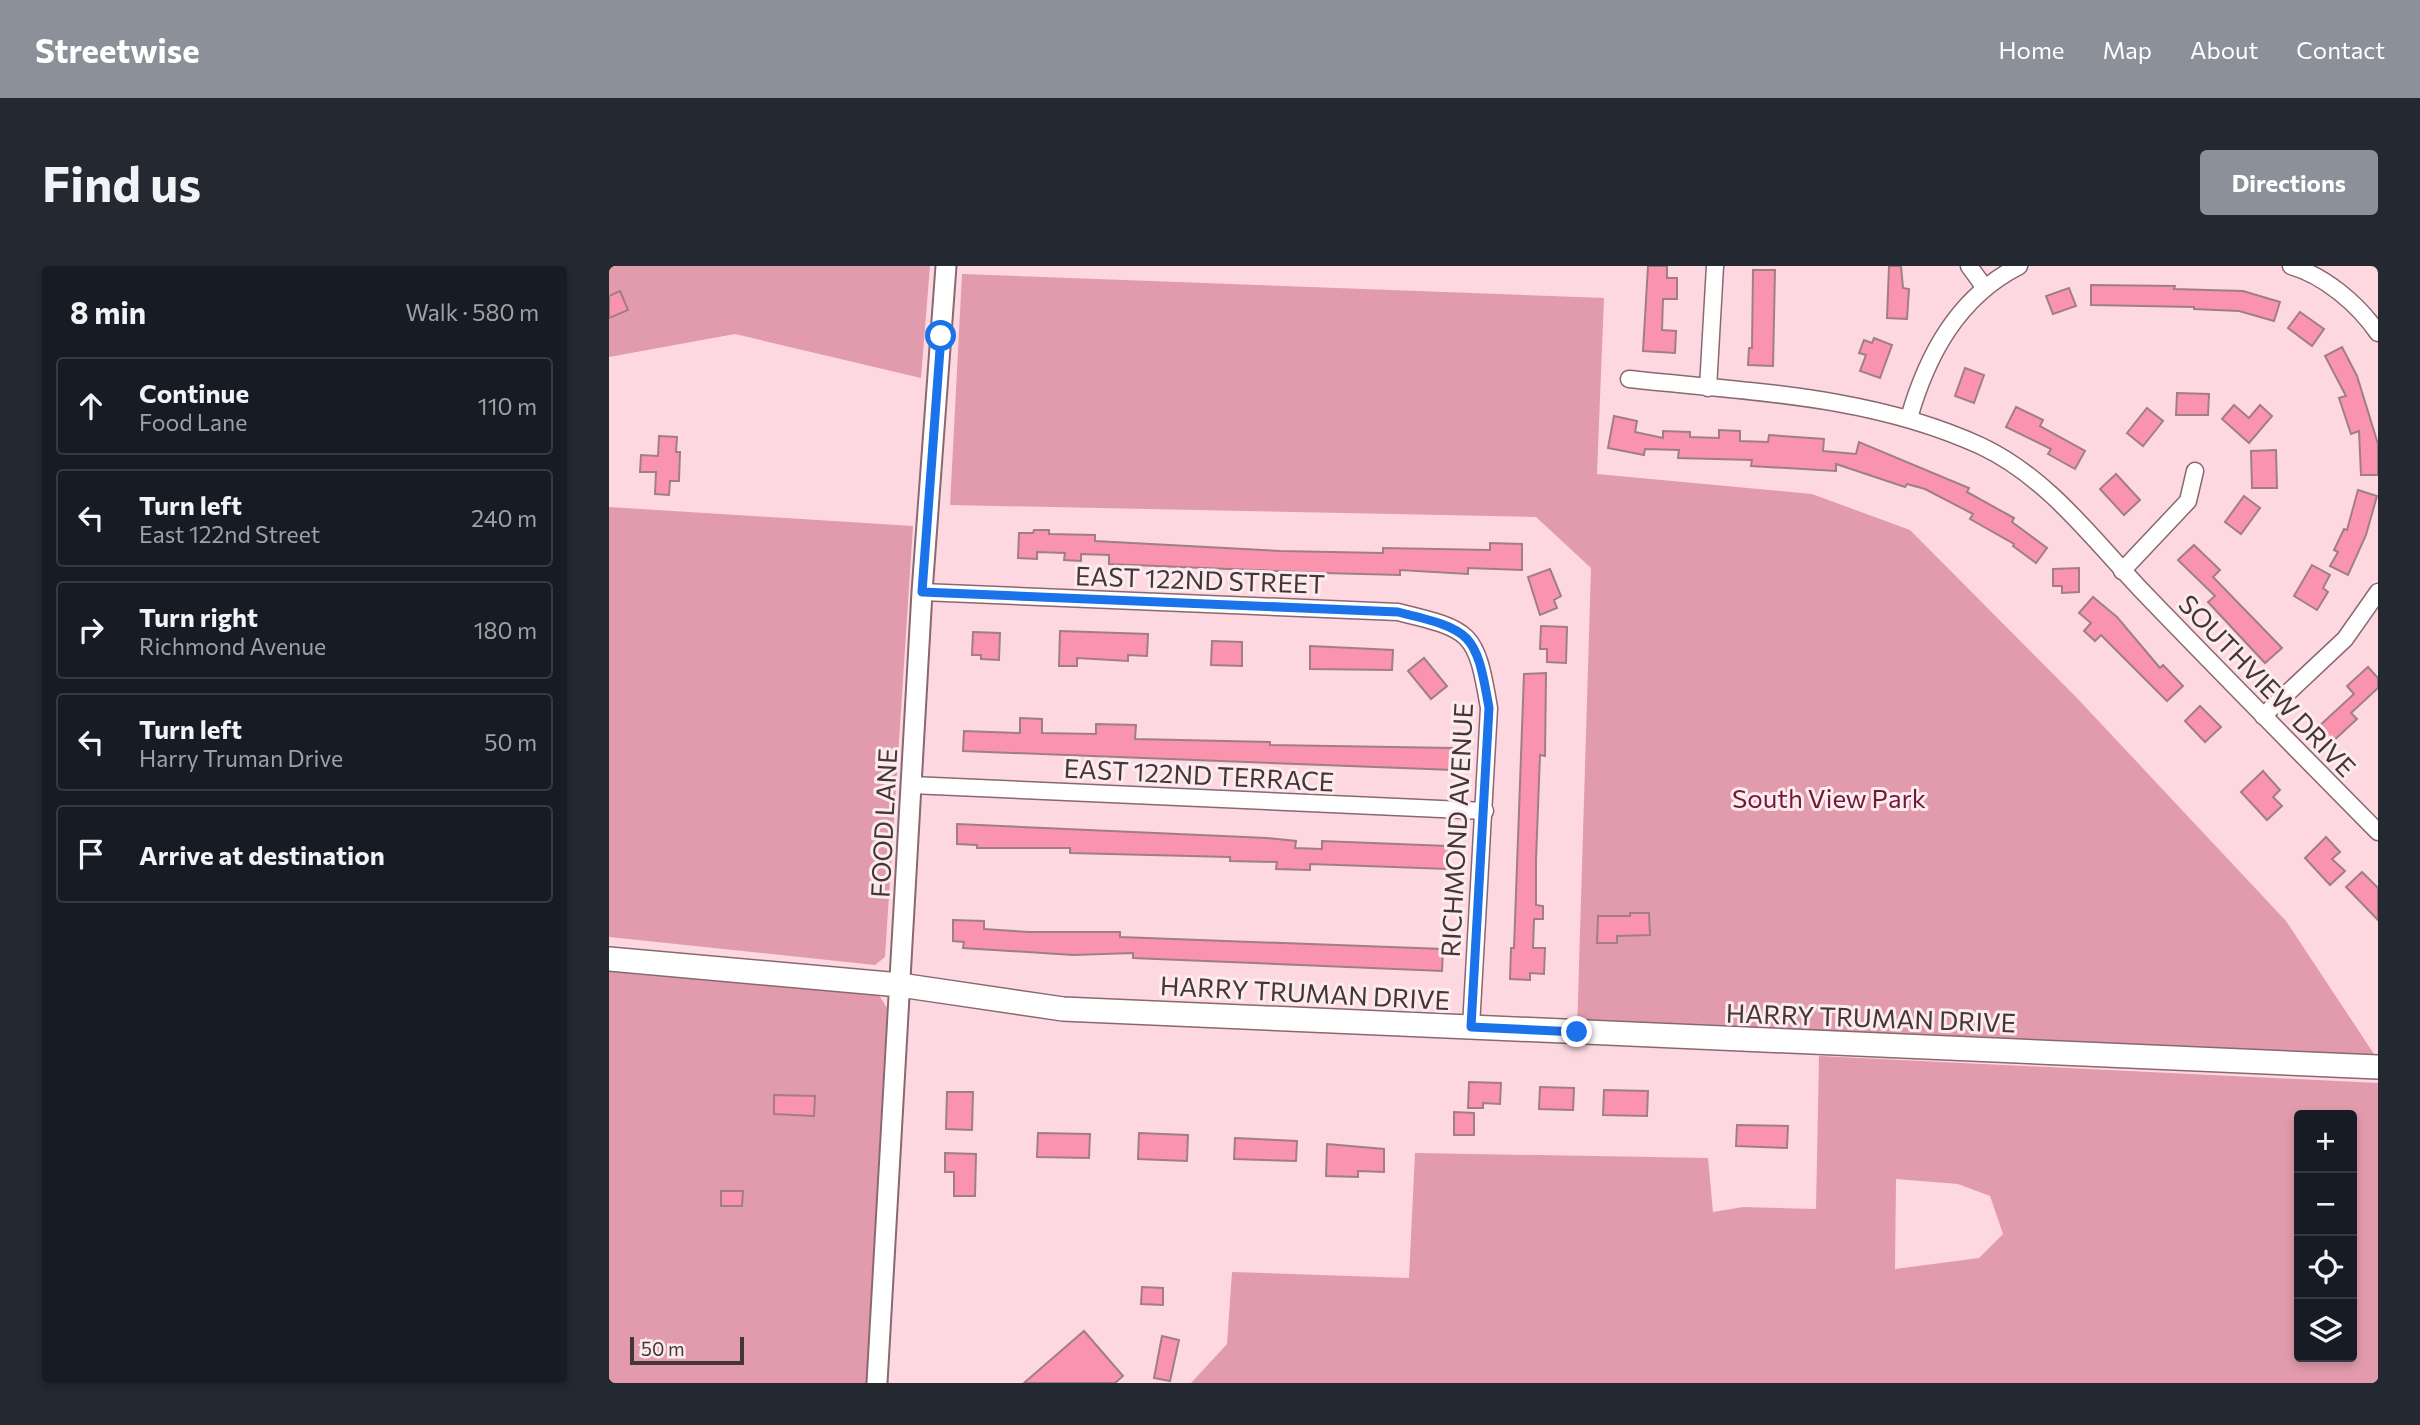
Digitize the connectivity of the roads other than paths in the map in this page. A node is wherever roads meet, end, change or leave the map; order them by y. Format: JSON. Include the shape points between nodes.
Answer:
{"nodes":[{"id":1,"x":946,"y":266,"type":"edge"},
{"id":2,"x":1715,"y":266,"type":"edge"},
{"id":3,"x":1969,"y":266,"type":"edge"},
{"id":4,"x":2291,"y":266,"type":"edge"},
{"id":5,"x":2011,"y":268,"type":"edge"},
{"id":6,"x":1985,"y":288,"type":"junction"},
{"id":7,"x":2373,"y":313,"type":"edge"},
{"id":8,"x":2378,"y":333,"type":"edge"},
{"id":9,"x":1629,"y":379,"type":"dead end"},
{"id":10,"x":1708,"y":388,"type":"junction"},
{"id":11,"x":1909,"y":418,"type":"junction"},
{"id":12,"x":2196,"y":471,"type":"dead end"},
{"id":13,"x":2122,"y":571,"type":"junction"},
{"id":14,"x":922,"y":592,"type":"junction"},
{"id":15,"x":2378,"y":592,"type":"edge"},
{"id":16,"x":1469,"y":639,"type":"joint"},
{"id":17,"x":2263,"y":716,"type":"junction"},
{"id":18,"x":911,"y":785,"type":"junction"},
{"id":19,"x":1485,"y":811,"type":"junction"},
{"id":20,"x":2378,"y":832,"type":"edge"},
{"id":21,"x":609,"y":959,"type":"edge"},
{"id":22,"x":900,"y":985,"type":"junction"},
{"id":23,"x":1471,"y":1027,"type":"junction"},
{"id":24,"x":2378,"y":1067,"type":"edge"},
{"id":25,"x":877,"y":1383,"type":"edge"}],
"edges":[{"from":1,"to":14,"type":"street","name":"FOOD LANE"},
{"from":2,"to":10,"type":"street"},
{"from":3,"to":6,"type":"street"},
{"from":4,"to":7,"type":"street"},
{"from":5,"to":6,"type":"street"},
{"from":6,"to":11,"type":"street","via":[[1957,316],[1934,350]]},
{"from":7,"to":8,"type":"street"},
{"from":9,"to":10,"type":"street","name":"SOUTHVIEW DRIVE"},
{"from":10,"to":11,"type":"street","name":"SOUTHVIEW DRIVE","via":[[1843,403]]},
{"from":11,"to":13,"type":"street","name":"SOUTHVIEW DRIVE","via":[[2021,469],[2056,498]]},
{"from":12,"to":13,"type":"street","via":[[2188,501]]},
{"from":13,"to":17,"type":"street","name":"SOUTHVIEW DRIVE"},
{"from":14,"to":16,"type":"street","name":"EAST 122ND STREET","via":[[1398,612],[1447,624]]},
{"from":14,"to":18,"type":"street","name":"FOOD LANE"},
{"from":15,"to":17,"type":"street","via":[[2346,639]]},
{"from":16,"to":19,"type":"street","name":"RICHMOND AVENUE","via":[[1482,665],[1489,708]]},
{"from":17,"to":20,"type":"street","name":"SOUTHVIEW DRIVE"},
{"from":18,"to":19,"type":"street","name":"EAST 122ND TERRACE"},
{"from":18,"to":22,"type":"street","name":"FOOD LANE"},
{"from":19,"to":23,"type":"street","name":"RICHMOND AVENUE"},
{"from":21,"to":22,"type":"main road","name":"HARRY TRUMAN DRIVE"},
{"from":22,"to":23,"type":"main road","name":"HARRY TRUMAN DRIVE","via":[[1063,1009]]},
{"from":22,"to":25,"type":"street","name":"FOOD LANE"},
{"from":23,"to":24,"type":"main road","name":"HARRY TRUMAN DRIVE"}]}
